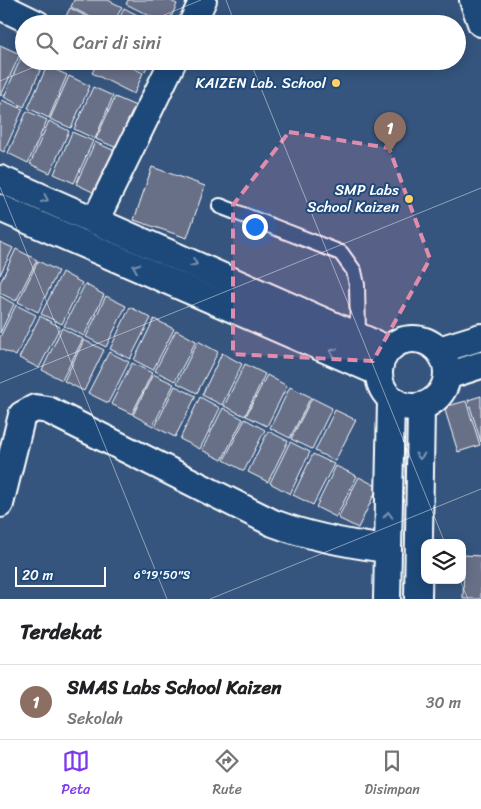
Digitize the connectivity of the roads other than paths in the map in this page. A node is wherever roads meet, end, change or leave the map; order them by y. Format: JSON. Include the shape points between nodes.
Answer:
{"nodes":[{"id":1,"x":203,"y":0,"type":"edge"},
{"id":2,"x":473,"y":0,"type":"edge"},
{"id":3,"x":0,"y":6,"type":"edge"},
{"id":4,"x":31,"y":13,"type":"edge"},
{"id":5,"x":196,"y":15,"type":"edge"},
{"id":6,"x":481,"y":23,"type":"edge"},
{"id":7,"x":169,"y":70,"type":"edge"},
{"id":8,"x":0,"y":179,"type":"edge"},
{"id":9,"x":220,"y":206,"type":"dead end"},
{"id":10,"x":0,"y":208,"type":"edge"},
{"id":11,"x":96,"y":221,"type":"junction"},
{"id":12,"x":358,"y":334,"type":"junction"},
{"id":13,"x":481,"y":337,"type":"edge"},
{"id":14,"x":438,"y":350,"type":"junction"},
{"id":15,"x":382,"y":360,"type":"junction"},
{"id":16,"x":481,"y":365,"type":"edge"},
{"id":17,"x":447,"y":376,"type":"junction"},
{"id":18,"x":391,"y":401,"type":"junction"},
{"id":19,"x":421,"y":408,"type":"junction"},
{"id":20,"x":0,"y":504,"type":"edge"},
{"id":21,"x":387,"y":549,"type":"junction"},
{"id":22,"x":387,"y":599,"type":"edge"},
{"id":23,"x":418,"y":599,"type":"edge"}],
"edges":[{"from":1,"to":5,"type":"street"},
{"from":2,"to":6,"type":"street"},
{"from":3,"to":4,"type":"street"},
{"from":7,"to":11,"type":"street"},
{"from":8,"to":11,"type":"street","one_way":true},
{"from":9,"to":12,"type":"lane","via":[[341,253],[354,271],[357,285]]},
{"from":15,"to":10,"type":"street","one_way":true},
{"from":11,"to":12,"type":"street","one_way":true},
{"from":12,"to":15,"type":"street"},
{"from":13,"to":14,"type":"street"},
{"from":14,"to":15,"type":"street","via":[[428,341],[413,338],[399,341]]},
{"from":14,"to":17,"type":"street","via":[[446,362]]},
{"from":15,"to":18,"type":"street","via":[[381,388]]},
{"from":16,"to":17,"type":"street"},
{"from":17,"to":19,"type":"street","via":[[443,390],[434,401]]},
{"from":18,"to":19,"type":"street","via":[[405,408]]},
{"from":21,"to":18,"type":"street","one_way":true},
{"from":19,"to":23,"type":"street","one_way":true},
{"from":20,"to":21,"type":"street","via":[[22,415],[35,408],[48,410],[273,523],[353,545]]},
{"from":21,"to":22,"type":"street"}]}
